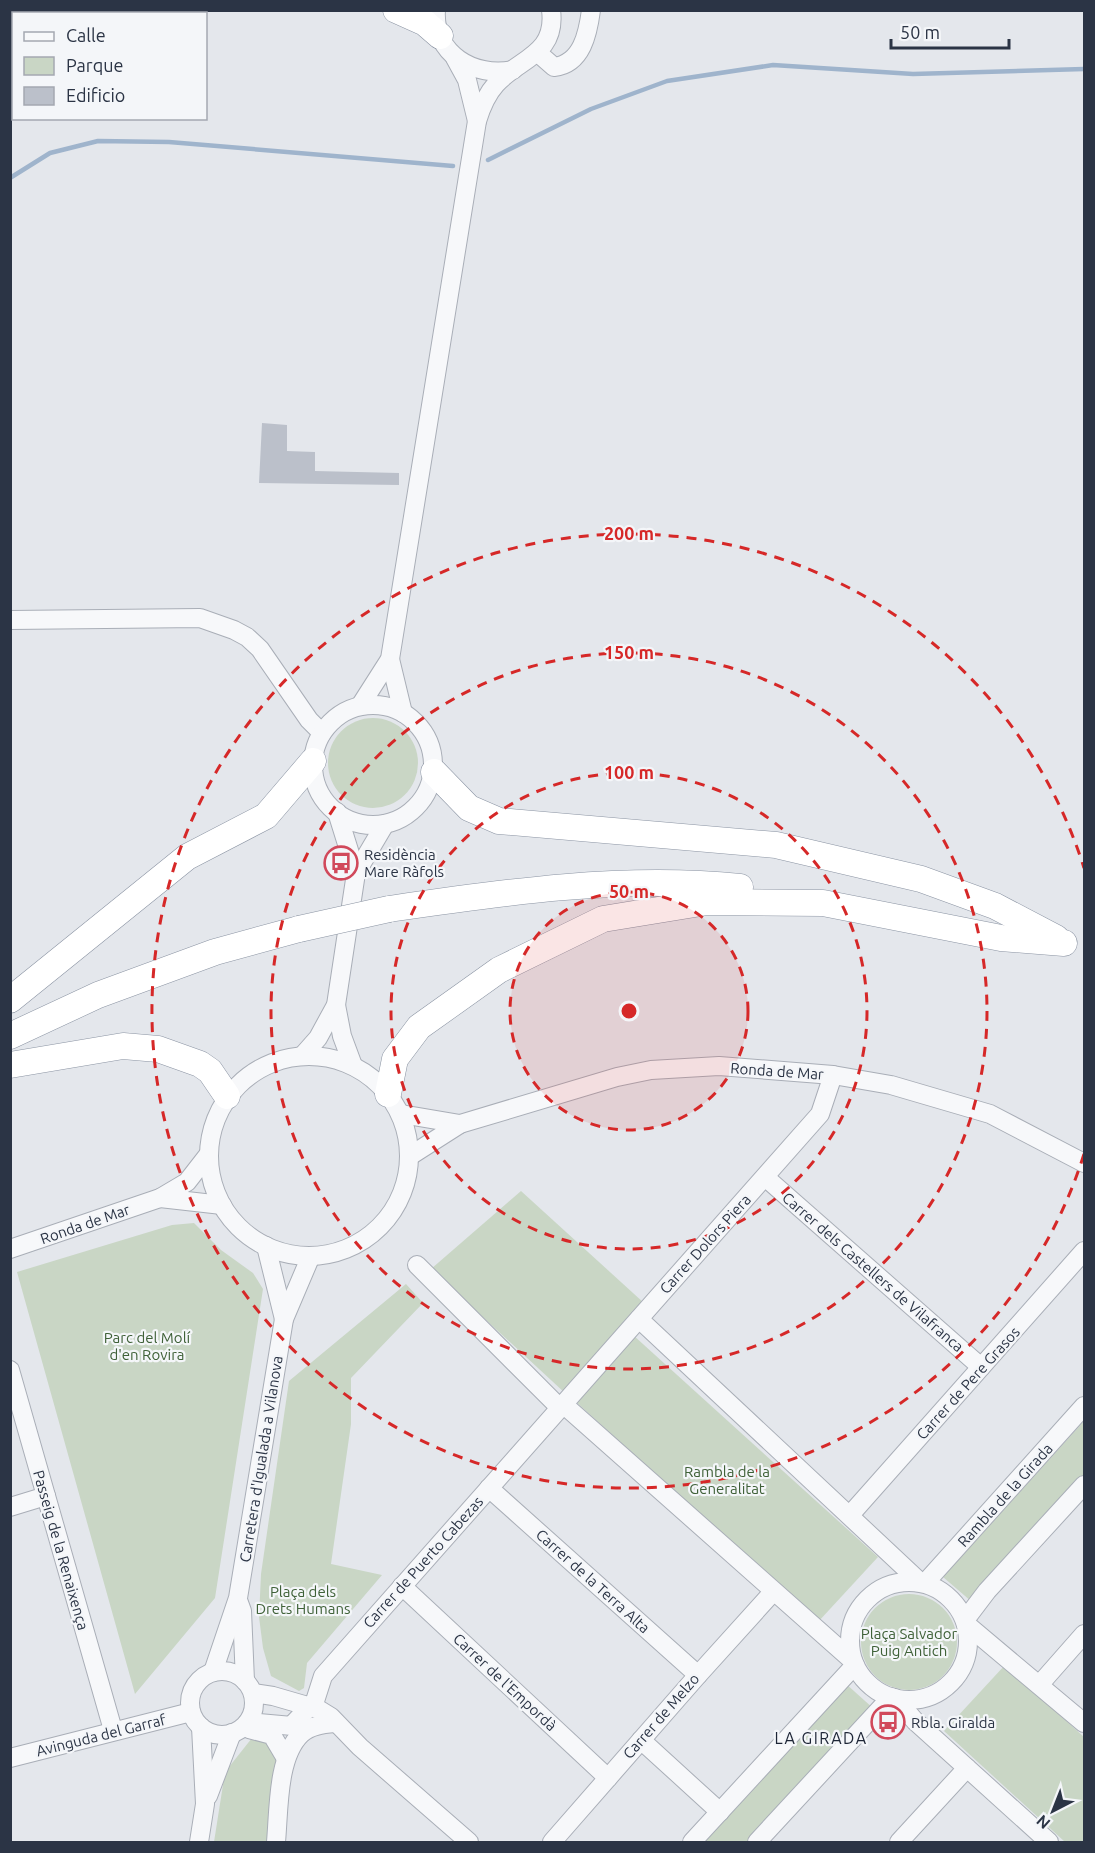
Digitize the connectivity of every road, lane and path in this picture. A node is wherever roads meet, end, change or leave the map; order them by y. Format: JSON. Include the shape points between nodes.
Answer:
{"nodes":[{"id":1,"x":396,"y":10,"type":"edge"},
{"id":2,"x":436,"y":10,"type":"edge"},
{"id":3,"x":551,"y":10,"type":"edge"},
{"id":4,"x":591,"y":10,"type":"edge"},
{"id":5,"x":447,"y":46,"type":"junction"},
{"id":6,"x":537,"y":53,"type":"junction"},
{"id":7,"x":514,"y":69,"type":"junction"},
{"id":8,"x":477,"y":121,"type":"junction"},
{"id":9,"x":10,"y":620,"type":"edge"},
{"id":10,"x":390,"y":659,"type":"junction"},
{"id":11,"x":360,"y":706,"type":"junction"},
{"id":12,"x":403,"y":713,"type":"junction"},
{"id":13,"x":322,"y":733,"type":"junction"},
{"id":14,"x":313,"y":761,"type":"junction"},
{"id":15,"x":434,"y":772,"type":"junction"},
{"id":16,"x":337,"y":812,"type":"junction"},
{"id":17,"x":385,"y":824,"type":"junction"},
{"id":18,"x":356,"y":873,"type":"junction"},
{"id":19,"x":1074,"y":946,"type":"edge"},
{"id":20,"x":10,"y":1000,"type":"edge"},
{"id":21,"x":336,"y":1005,"type":"junction"},
{"id":22,"x":10,"y":1036,"type":"edge"},
{"id":23,"x":303,"y":1055,"type":"junction"},
{"id":24,"x":352,"y":1063,"type":"junction"},
{"id":25,"x":10,"y":1065,"type":"edge"},
{"id":26,"x":833,"y":1075,"type":"junction"},
{"id":27,"x":227,"y":1096,"type":"junction"},
{"id":28,"x":395,"y":1104,"type":"junction"},
{"id":29,"x":460,"y":1124,"type":"junction"},
{"id":30,"x":413,"y":1154,"type":"junction"},
{"id":31,"x":208,"y":1155,"type":"junction"},
{"id":32,"x":1084,"y":1162,"type":"edge"},
{"id":33,"x":765,"y":1177,"type":"junction"},
{"id":34,"x":160,"y":1198,"type":"junction"},
{"id":35,"x":222,"y":1205,"type":"junction"},
{"id":36,"x":266,"y":1246,"type":"junction"},
{"id":37,"x":10,"y":1249,"type":"edge"},
{"id":38,"x":1084,"y":1251,"type":"edge"},
{"id":39,"x":310,"y":1258,"type":"junction"},
{"id":40,"x":417,"y":1265,"type":"dead end"},
{"id":41,"x":285,"y":1319,"type":"junction"},
{"id":42,"x":639,"y":1319,"type":"junction"},
{"id":43,"x":981,"y":1368,"type":"junction"},
{"id":44,"x":10,"y":1370,"type":"edge"},
{"id":45,"x":561,"y":1406,"type":"junction"},
{"id":46,"x":1084,"y":1406,"type":"edge"},
{"id":47,"x":1084,"y":1485,"type":"edge"},
{"id":48,"x":489,"y":1488,"type":"junction"},
{"id":49,"x":46,"y":1496,"type":"junction"},
{"id":50,"x":10,"y":1507,"type":"edge"},
{"id":51,"x":850,"y":1515,"type":"junction"},
{"id":52,"x":923,"y":1582,"type":"junction"},
{"id":53,"x":402,"y":1586,"type":"junction"},
{"id":54,"x":773,"y":1593,"type":"junction"},
{"id":55,"x":238,"y":1598,"type":"junction"},
{"id":56,"x":965,"y":1622,"type":"junction"},
{"id":57,"x":1084,"y":1634,"type":"edge"},
{"id":58,"x":854,"y":1663,"type":"junction"},
{"id":59,"x":213,"y":1672,"type":"junction"},
{"id":60,"x":698,"y":1675,"type":"junction"},
{"id":61,"x":1040,"y":1684,"type":"junction"},
{"id":62,"x":249,"y":1687,"type":"junction"},
{"id":63,"x":893,"y":1698,"type":"junction"},
{"id":64,"x":310,"y":1707,"type":"junction"},
{"id":65,"x":196,"y":1720,"type":"junction"},
{"id":66,"x":336,"y":1723,"type":"junction"},
{"id":67,"x":1084,"y":1723,"type":"edge"},
{"id":68,"x":301,"y":1726,"type":"junction"},
{"id":69,"x":241,"y":1727,"type":"junction"},
{"id":70,"x":113,"y":1730,"type":"junction"},
{"id":71,"x":641,"y":1740,"type":"junction"},
{"id":72,"x":360,"y":1747,"type":"junction"},
{"id":73,"x":285,"y":1757,"type":"junction"},
{"id":74,"x":10,"y":1758,"type":"edge"},
{"id":75,"x":967,"y":1768,"type":"junction"},
{"id":76,"x":608,"y":1778,"type":"junction"},
{"id":77,"x":205,"y":1804,"type":"junction"},
{"id":78,"x":720,"y":1812,"type":"junction"},
{"id":79,"x":199,"y":1842,"type":"edge"},
{"id":80,"x":276,"y":1842,"type":"edge"},
{"id":81,"x":469,"y":1842,"type":"edge"},
{"id":82,"x":552,"y":1842,"type":"edge"},
{"id":83,"x":692,"y":1842,"type":"edge"},
{"id":84,"x":757,"y":1842,"type":"edge"},
{"id":85,"x":899,"y":1842,"type":"edge"},
{"id":86,"x":1049,"y":1842,"type":"edge"}],
"edges":[{"from":1,"to":5,"type":"highway","via":[[425,23]]},
{"from":2,"to":5,"type":"street"},
{"from":3,"to":6,"type":"street","via":[[550,30]]},
{"from":4,"to":6,"type":"street","via":[[587,39],[567,62],[554,67]]},
{"from":5,"to":7,"type":"street","via":[[471,68],[487,72]]},
{"from":5,"to":8,"type":"street","via":[[467,80]]},
{"from":6,"to":7,"type":"street"},
{"from":7,"to":8,"type":"street","via":[[497,82]]},
{"from":8,"to":10,"type":"street"},
{"from":9,"to":13,"type":"street","via":[[200,618],[234,630],[260,649]]},
{"from":10,"to":11,"type":"street"},
{"from":10,"to":12,"type":"street"},
{"from":11,"to":12,"type":"street","via":[[383,706]]},
{"from":11,"to":13,"type":"street","via":[[333,719]]},
{"from":12,"to":15,"type":"street","via":[[426,735]]},
{"from":13,"to":14,"type":"street"},
{"from":14,"to":16,"type":"street","via":[[319,792]]},
{"from":14,"to":20,"type":"highway","via":[[266,816],[187,857]]},
{"from":15,"to":17,"type":"street","via":[[416,808]]},
{"from":15,"to":19,"type":"highway","via":[[470,808],[499,821],[776,845],[921,879],[994,906]]},
{"from":16,"to":17,"type":"street","via":[[354,822]]},
{"from":16,"to":18,"type":"street"},
{"from":17,"to":18,"type":"street"},
{"from":18,"to":21,"type":"street"},
{"from":19,"to":22,"type":"highway","bridge":true,"via":[[878,900],[716,884],[624,883],[523,890],[389,909],[215,952],[98,995]]},
{"from":19,"to":28,"type":"highway","via":[[1001,938],[823,903],[706,902],[603,919],[499,970],[419,1027],[395,1059]]},
{"from":21,"to":23,"type":"street","via":[[318,1038]]},
{"from":21,"to":24,"type":"street"},
{"from":23,"to":24,"type":"street"},
{"from":23,"to":27,"type":"street","via":[[287,1057],[254,1071]]},
{"from":24,"to":28,"type":"street"},
{"from":25,"to":27,"type":"highway","via":[[123,1046],[158,1049],[200,1064],[210,1071]]},
{"from":26,"to":29,"type":"street","name":"Ronda de Mar","via":[[719,1066],[651,1070]]},
{"from":26,"to":32,"type":"street","name":"Ronda de Mar","via":[[891,1085],[990,1114]]},
{"from":26,"to":33,"type":"street","name":"Carrer Dolors Piera","via":[[820,1114]]},
{"from":27,"to":31,"type":"street","via":[[210,1134]]},
{"from":28,"to":29,"type":"street","name":"Ronda de Mar"},
{"from":28,"to":30,"type":"street"},
{"from":29,"to":30,"type":"street","name":"Ronda de Mar"},
{"from":30,"to":39,"type":"street","via":[[394,1210],[368,1237],[333,1253]]},
{"from":31,"to":34,"type":"street","name":"Ronda de Mar","via":[[187,1182]]},
{"from":31,"to":35,"type":"street","via":[[212,1181]]},
{"from":33,"to":42,"type":"street","name":"Carrer Dolors Piera"},
{"from":33,"to":43,"type":"street","name":"Carrer dels Castellers de Vilafranca"},
{"from":34,"to":35,"type":"street","name":"Ronda de Mar"},
{"from":34,"to":37,"type":"street","name":"Ronda de Mar"},
{"from":35,"to":36,"type":"street","via":[[241,1229]]},
{"from":36,"to":39,"type":"street"},
{"from":36,"to":41,"type":"street","name":"Carretera d'Igualada a Vilanova"},
{"from":38,"to":43,"type":"street","name":"Carrer de Pere Grasos"},
{"from":39,"to":41,"type":"street","name":"Carretera d'Igualada a Vilanova"},
{"from":40,"to":45,"type":"street"},
{"from":41,"to":55,"type":"street","name":"Carretera d'Igualada a Vilanova"},
{"from":42,"to":45,"type":"street","name":"Carrer Dolors Piera"},
{"from":42,"to":51,"type":"street"},
{"from":43,"to":51,"type":"street","name":"Carrer de Pere Grasos"},
{"from":44,"to":49,"type":"street","name":"Passeig de la Renaixença"},
{"from":45,"to":48,"type":"street","name":"Carrer de Puerto Cabezas"},
{"from":45,"to":54,"type":"street"},
{"from":46,"to":52,"type":"street","name":"Rambla de la Girada"},
{"from":47,"to":56,"type":"street","via":[[987,1591]]},
{"from":48,"to":53,"type":"street","name":"Carrer de Puerto Cabezas"},
{"from":48,"to":60,"type":"street","name":"Carrer de la Terra Alta"},
{"from":49,"to":50,"type":"street"},
{"from":49,"to":70,"type":"street","name":"Passeig de la Renaixença"},
{"from":51,"to":52,"type":"street"},
{"from":52,"to":56,"type":"street","via":[[949,1596]]},
{"from":52,"to":58,"type":"street","via":[[902,1581],[885,1586],[858,1609],[849,1643]]},
{"from":53,"to":64,"type":"street","name":"Carrer de Puerto Cabezas","via":[[323,1676]]},
{"from":53,"to":76,"type":"street","name":"Carrer de l'Empordà"},
{"from":54,"to":58,"type":"street"},
{"from":54,"to":60,"type":"street","name":"Carrer de Melzo"},
{"from":55,"to":59,"type":"street","name":"Carretera d'Igualada a Vilanova"},
{"from":55,"to":62,"type":"street","name":"Carretera d'Igualada a Vilanova"},
{"from":56,"to":61,"type":"street"},
{"from":56,"to":63,"type":"street","via":[[966,1660],[945,1688],[930,1697]]},
{"from":57,"to":61,"type":"street"},
{"from":58,"to":63,"type":"street","via":[[863,1679]]},
{"from":58,"to":78,"type":"street"},
{"from":59,"to":62,"type":"street","via":[[230,1672]]},
{"from":59,"to":65,"type":"street","via":[[197,1683],[190,1702]]},
{"from":60,"to":71,"type":"street","name":"Carrer de Melzo"},
{"from":61,"to":67,"type":"street"},
{"from":62,"to":64,"type":"street"},
{"from":62,"to":69,"type":"street","via":[[254,1704]]},
{"from":63,"to":75,"type":"street"},
{"from":63,"to":84,"type":"street"},
{"from":64,"to":66,"type":"street"},
{"from":64,"to":68,"type":"street","name":"Carrer de Puerto Cabezas"},
{"from":65,"to":69,"type":"street","via":[[211,1733]]},
{"from":65,"to":70,"type":"street","name":"Avinguda del Garraf"},
{"from":65,"to":77,"type":"street"},
{"from":66,"to":68,"type":"street"},
{"from":66,"to":72,"type":"street"},
{"from":68,"to":69,"type":"street"},
{"from":68,"to":72,"type":"street"},
{"from":68,"to":73,"type":"street","name":"Carrer de Puerto Cabezas","via":[[302,1733]]},
{"from":69,"to":73,"type":"street","via":[[272,1735]]},
{"from":69,"to":77,"type":"street"},
{"from":70,"to":74,"type":"street","name":"Avinguda del Garraf"},
{"from":71,"to":76,"type":"street","name":"Carrer de Melzo"},
{"from":71,"to":78,"type":"street"},
{"from":72,"to":81,"type":"street"},
{"from":73,"to":80,"type":"street"},
{"from":75,"to":85,"type":"street"},
{"from":75,"to":86,"type":"street"},
{"from":76,"to":82,"type":"street","name":"Carrer de Melzo"},
{"from":77,"to":79,"type":"street"},
{"from":78,"to":83,"type":"street"}]}
